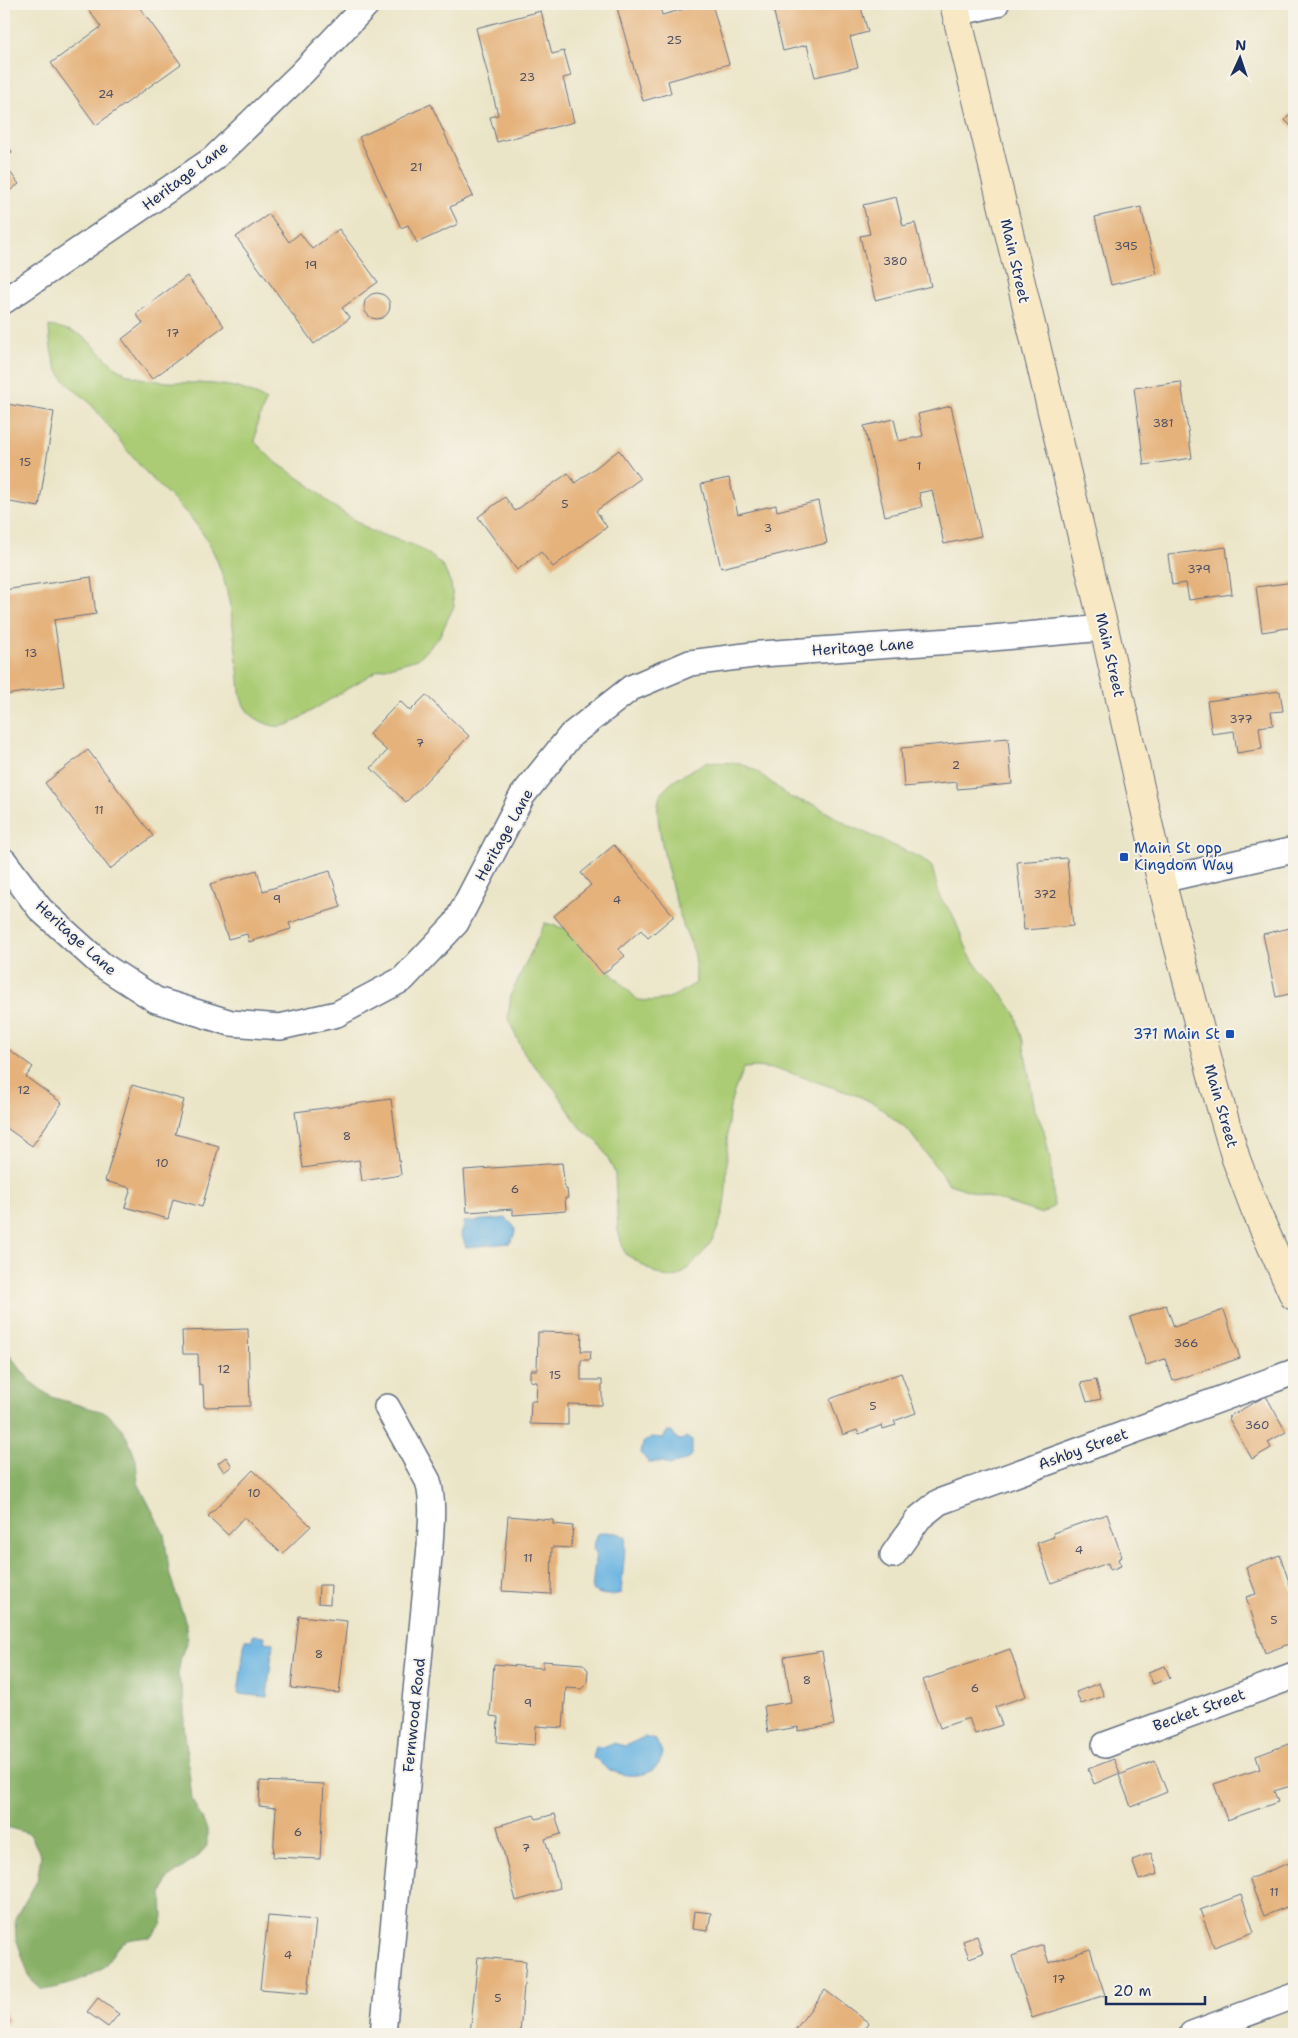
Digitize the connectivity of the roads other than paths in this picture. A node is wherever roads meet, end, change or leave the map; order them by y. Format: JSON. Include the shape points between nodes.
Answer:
{"nodes":[{"id":1,"x":367,"y":4,"type":"edge"},
{"id":2,"x":996,"y":4,"type":"edge"},
{"id":3,"x":955,"y":8,"type":"edge"},
{"id":4,"x":4,"y":302,"type":"edge"},
{"id":5,"x":1104,"y":628,"type":"junction"},
{"id":6,"x":1294,"y":850,"type":"edge"},
{"id":7,"x":4,"y":861,"type":"edge"},
{"id":8,"x":1162,"y":880,"type":"junction"},
{"id":9,"x":1294,"y":1296,"type":"edge"},
{"id":10,"x":1294,"y":1372,"type":"edge"},
{"id":11,"x":387,"y":1407,"type":"dead end"},
{"id":12,"x":893,"y":1555,"type":"dead end"},
{"id":13,"x":1294,"y":1676,"type":"edge"},
{"id":14,"x":1105,"y":1745,"type":"dead end"},
{"id":15,"x":1294,"y":1996,"type":"edge"},
{"id":16,"x":383,"y":2034,"type":"edge"},
{"id":17,"x":1192,"y":2034,"type":"edge"}],
"edges":[{"from":1,"to":4,"type":"street","name":"Heritage Lane","via":[[302,73],[213,159]]},
{"from":2,"to":3,"type":"street"},
{"from":3,"to":5,"type":"main road","name":"Main Street"},
{"from":5,"to":7,"type":"street","name":"Heritage Lane","via":[[752,655],[690,663],[631,688],[571,735],[522,796],[456,923],[403,979],[337,1014],[280,1027],[230,1024],[156,1000],[102,965],[40,909]]},
{"from":5,"to":8,"type":"main road","name":"Main Street"},
{"from":6,"to":8,"type":"street"},
{"from":8,"to":9,"type":"main road","name":"Main Street","via":[[1236,1159]]},
{"from":10,"to":12,"type":"street","name":"Ashby Street","via":[[939,1502],[919,1518]]},
{"from":11,"to":16,"type":"street","name":"Fernwood Road","via":[[428,1481],[431,1518]]},
{"from":13,"to":14,"type":"street","name":"Becket Street"},
{"from":15,"to":17,"type":"street"}]}
